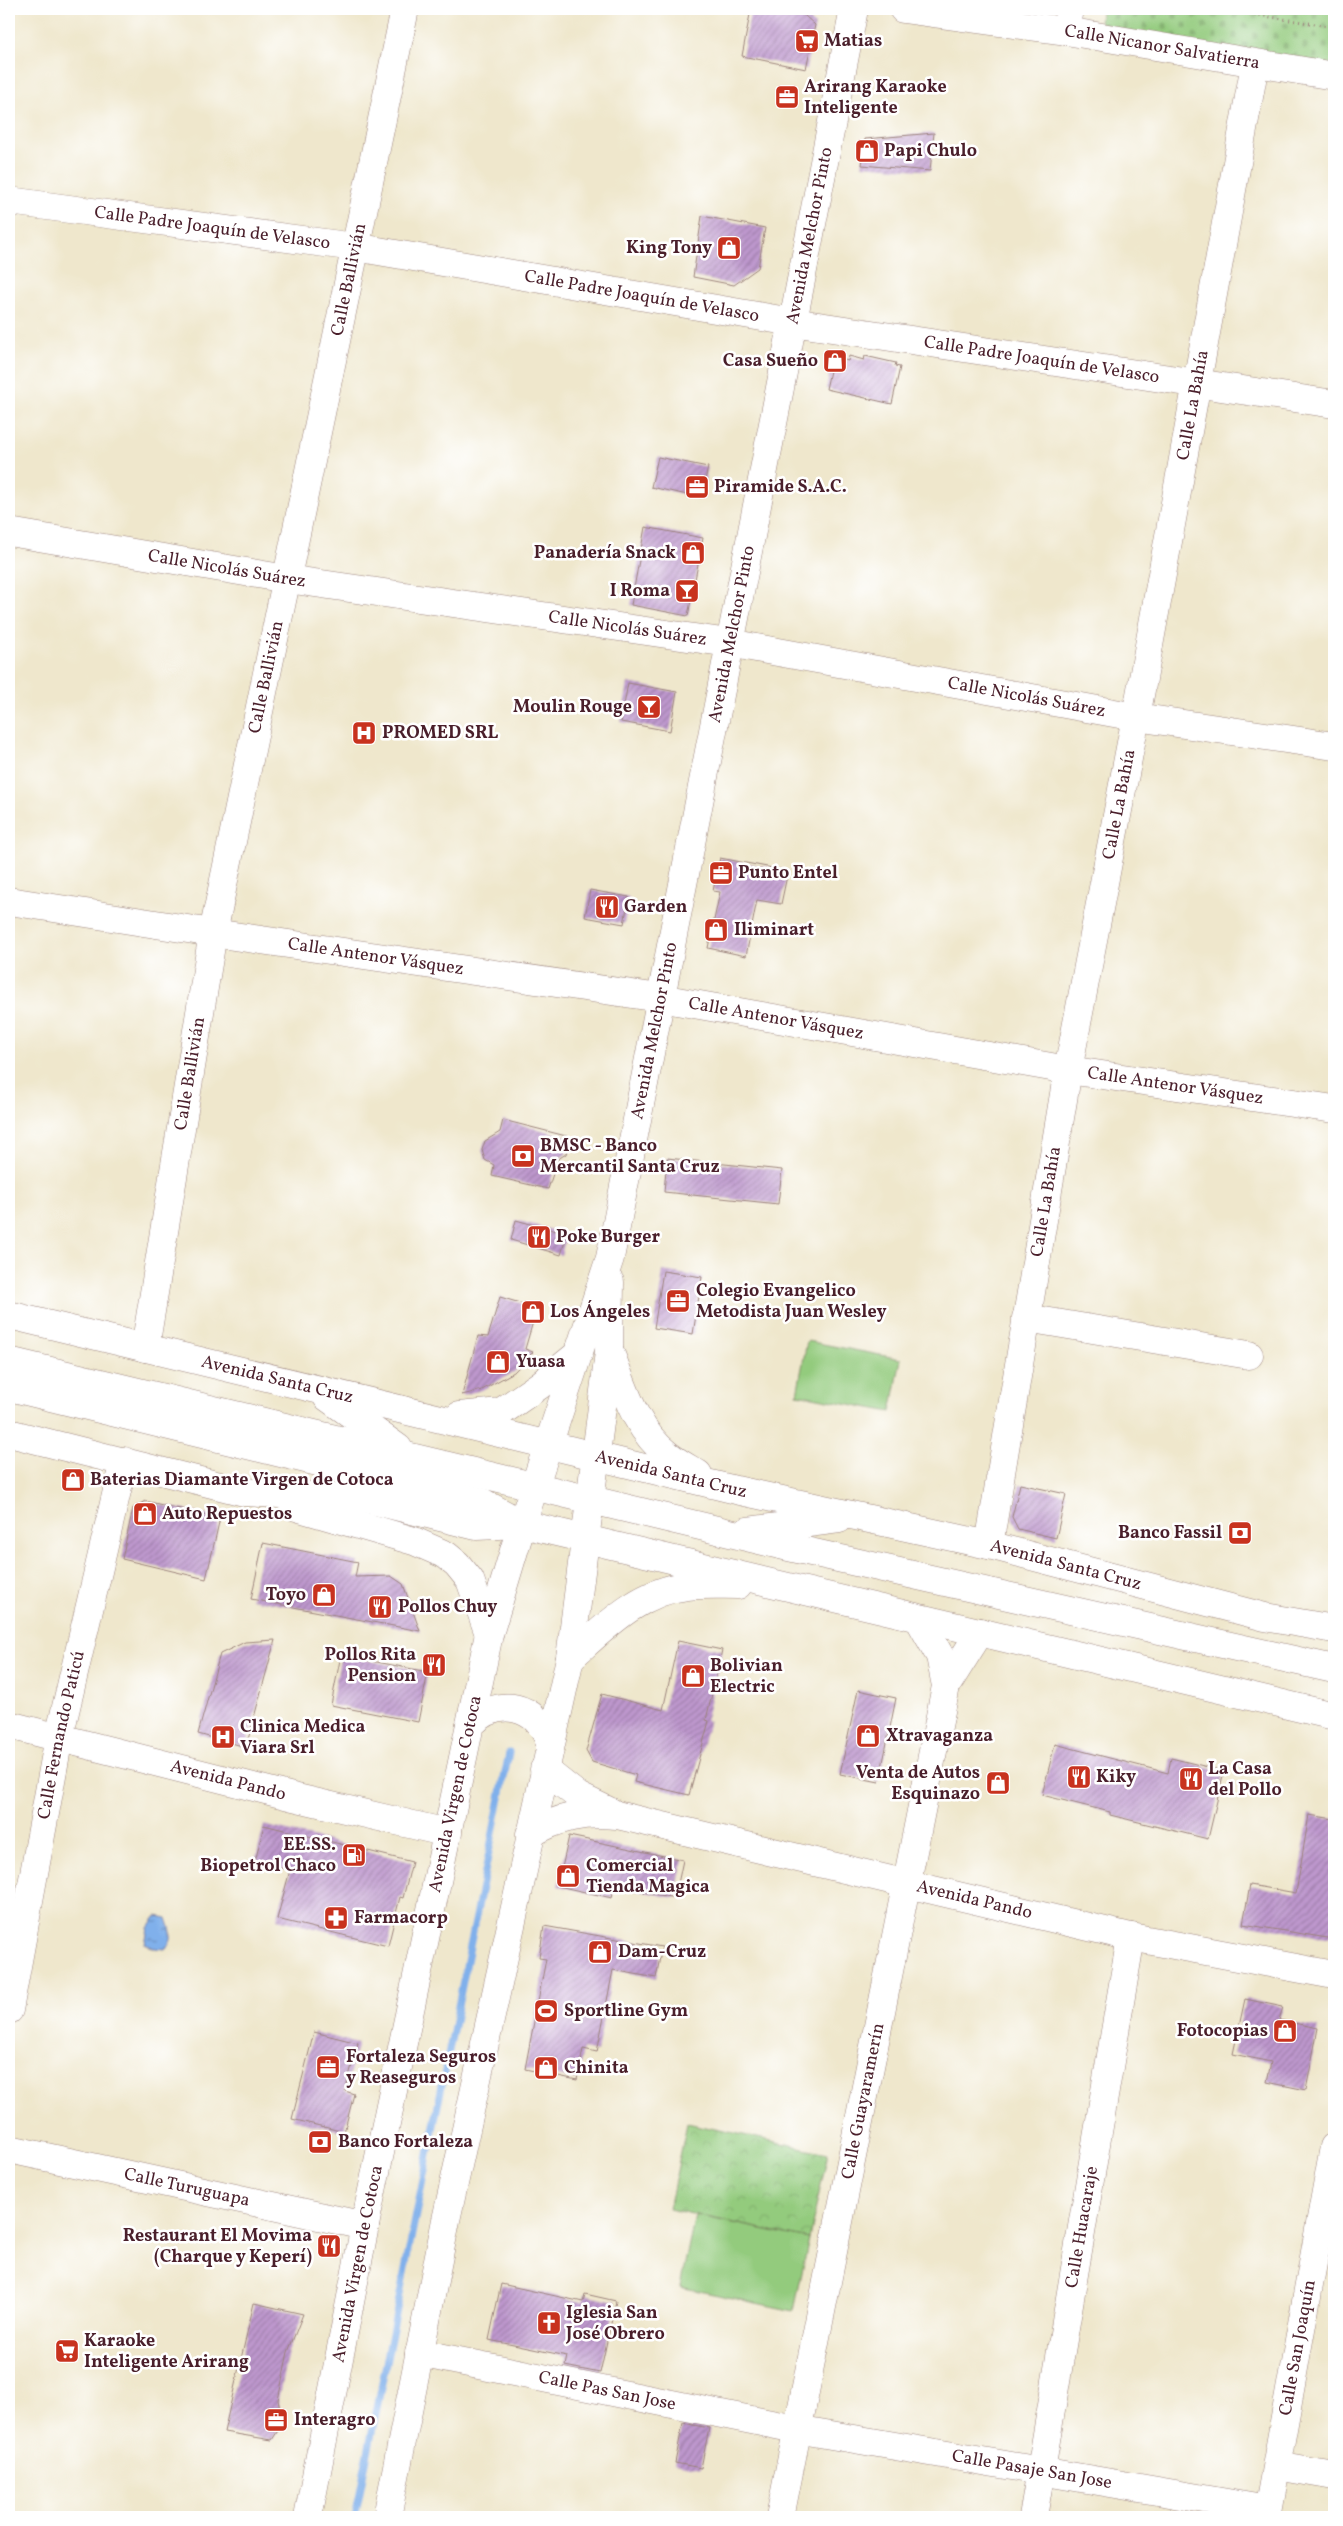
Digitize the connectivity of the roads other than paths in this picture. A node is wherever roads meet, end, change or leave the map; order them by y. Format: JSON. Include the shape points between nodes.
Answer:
{"nodes":[{"id":1,"x":405,"y":9,"type":"edge"},
{"id":2,"x":854,"y":9,"type":"edge"},
{"id":3,"x":902,"y":9,"type":"edge"},
{"id":4,"x":1068,"y":20,"type":"edge"},
{"id":5,"x":1255,"y":64,"type":"junction"},
{"id":6,"x":1334,"y":76,"type":"edge"},
{"id":7,"x":9,"y":201,"type":"edge"},
{"id":8,"x":354,"y":247,"type":"junction"},
{"id":9,"x":792,"y":322,"type":"junction"},
{"id":10,"x":1195,"y":383,"type":"junction"},
{"id":11,"x":1334,"y":404,"type":"edge"},
{"id":12,"x":9,"y":532,"type":"edge"},
{"id":13,"x":287,"y":579,"type":"junction"},
{"id":14,"x":729,"y":643,"type":"junction"},
{"id":15,"x":1136,"y":717,"type":"junction"},
{"id":16,"x":1334,"y":746,"type":"edge"},
{"id":17,"x":9,"y":901,"type":"edge"},
{"id":18,"x":213,"y":934,"type":"junction"},
{"id":19,"x":660,"y":998,"type":"junction"},
{"id":20,"x":1068,"y":1070,"type":"junction"},
{"id":21,"x":1334,"y":1108,"type":"edge"},
{"id":22,"x":610,"y":1258,"type":"junction"},
{"id":23,"x":9,"y":1315,"type":"edge"},
{"id":24,"x":1026,"y":1318,"type":"junction"},
{"id":25,"x":145,"y":1348,"type":"junction"},
{"id":26,"x":609,"y":1352,"type":"junction"},
{"id":27,"x":578,"y":1354,"type":"junction"},
{"id":28,"x":1249,"y":1355,"type":"dead end"},
{"id":29,"x":9,"y":1361,"type":"edge"},
{"id":30,"x":9,"y":1387,"type":"edge"},
{"id":31,"x":317,"y":1390,"type":"junction"},
{"id":32,"x":423,"y":1415,"type":"junction"},
{"id":33,"x":9,"y":1433,"type":"edge"},
{"id":34,"x":549,"y":1445,"type":"junction"},
{"id":35,"x":409,"y":1456,"type":"junction"},
{"id":36,"x":596,"y":1456,"type":"junction"},
{"id":37,"x":124,"y":1461,"type":"junction"},
{"id":38,"x":536,"y":1487,"type":"junction"},
{"id":39,"x":736,"y":1490,"type":"junction"},
{"id":40,"x":244,"y":1492,"type":"junction"},
{"id":41,"x":590,"y":1500,"type":"junction"},
{"id":42,"x":858,"y":1516,"type":"junction"},
{"id":43,"x":522,"y":1524,"type":"junction"},
{"id":44,"x":732,"y":1533,"type":"junction"},
{"id":45,"x":585,"y":1538,"type":"junction"},
{"id":46,"x":989,"y":1545,"type":"junction"},
{"id":47,"x":781,"y":1585,"type":"junction"},
{"id":48,"x":1265,"y":1617,"type":"junction"},
{"id":49,"x":919,"y":1619,"type":"junction"},
{"id":50,"x":1334,"y":1629,"type":"edge"},
{"id":51,"x":980,"y":1632,"type":"junction"},
{"id":52,"x":489,"y":1634,"type":"junction"},
{"id":53,"x":1334,"y":1640,"type":"edge"},
{"id":54,"x":570,"y":1658,"type":"junction"},
{"id":55,"x":1334,"y":1669,"type":"edge"},
{"id":56,"x":946,"y":1686,"type":"junction"},
{"id":57,"x":1334,"y":1716,"type":"edge"},
{"id":58,"x":9,"y":1725,"type":"edge"},
{"id":59,"x":470,"y":1725,"type":"junction"},
{"id":60,"x":59,"y":1737,"type":"junction"},
{"id":61,"x":550,"y":1743,"type":"junction"},
{"id":62,"x":544,"y":1769,"type":"junction"},
{"id":63,"x":617,"y":1815,"type":"junction"},
{"id":64,"x":448,"y":1834,"type":"junction"},
{"id":65,"x":530,"y":1834,"type":"junction"},
{"id":66,"x":905,"y":1883,"type":"junction"},
{"id":67,"x":1131,"y":1937,"type":"junction"},
{"id":68,"x":1334,"y":1975,"type":"edge"},
{"id":69,"x":9,"y":2010,"type":"edge"},
{"id":70,"x":1334,"y":2147,"type":"edge"},
{"id":71,"x":9,"y":2149,"type":"edge"},
{"id":72,"x":365,"y":2226,"type":"junction"},
{"id":73,"x":419,"y":2353,"type":"junction"},
{"id":74,"x":796,"y":2429,"type":"junction"},
{"id":75,"x":1277,"y":2466,"type":"junction"},
{"id":76,"x":1041,"y":2472,"type":"junction"},
{"id":77,"x":1334,"y":2476,"type":"edge"},
{"id":78,"x":1267,"y":2513,"type":"edge"},
{"id":79,"x":308,"y":2517,"type":"edge"},
{"id":80,"x":387,"y":2517,"type":"edge"},
{"id":81,"x":780,"y":2517,"type":"edge"},
{"id":82,"x":1033,"y":2517,"type":"edge"}],
"edges":[{"from":1,"to":8,"type":"street","name":"Calle Ballivián"},
{"from":2,"to":9,"type":"street","name":"Avenida Melchor Pinto"},
{"from":3,"to":4,"type":"street","name":"Calle Nicanor Salvatierra"},
{"from":4,"to":5,"type":"street","name":"Calle Nicanor Salvatierra"},
{"from":5,"to":6,"type":"street","name":"Calle Nicanor Salvatierra"},
{"from":5,"to":10,"type":"street","name":"Calle La Bahía"},
{"from":7,"to":8,"type":"street","name":"Calle Padre Joaquín de Velasco"},
{"from":8,"to":9,"type":"street","name":"Calle Padre Joaquín de Velasco"},
{"from":8,"to":13,"type":"street","name":"Calle Ballivián"},
{"from":9,"to":10,"type":"street","name":"Calle Padre Joaquín de Velasco"},
{"from":9,"to":14,"type":"street","name":"Avenida Melchor Pinto"},
{"from":10,"to":11,"type":"street","name":"Calle Padre Joaquín de Velasco"},
{"from":10,"to":15,"type":"street","name":"Calle La Bahía"},
{"from":12,"to":13,"type":"street","name":"Calle Nicolás Suárez"},
{"from":13,"to":14,"type":"street","name":"Calle Nicolás Suárez"},
{"from":13,"to":18,"type":"street","name":"Calle Ballivián"},
{"from":14,"to":15,"type":"street","name":"Calle Nicolás Suárez"},
{"from":14,"to":19,"type":"street","name":"Avenida Melchor Pinto"},
{"from":15,"to":16,"type":"street","name":"Calle Nicolás Suárez"},
{"from":15,"to":20,"type":"street","name":"Calle La Bahía"},
{"from":17,"to":18,"type":"street","name":"Calle Antenor Vásquez"},
{"from":18,"to":19,"type":"street","name":"Calle Antenor Vásquez"},
{"from":18,"to":25,"type":"street","name":"Calle Ballivián"},
{"from":19,"to":20,"type":"street","name":"Calle Antenor Vásquez"},
{"from":19,"to":22,"type":"street","name":"Avenida Melchor Pinto"},
{"from":20,"to":21,"type":"street","name":"Calle Antenor Vásquez"},
{"from":20,"to":24,"type":"street","name":"Calle La Bahía"},
{"from":22,"to":26,"type":"street","name":"Avenida Melchor Pinto"},
{"from":22,"to":27,"type":"street","name":"Avenida Melchor Pinto"},
{"from":23,"to":25,"type":"street","name":"Avenida Santa Cruz"},
{"from":24,"to":28,"type":"street"},
{"from":24,"to":46,"type":"street","name":"Calle La Bahía"},
{"from":25,"to":31,"type":"street","name":"Avenida Santa Cruz"},
{"from":26,"to":36,"type":"street","name":"Avenida Melchor Pinto"},
{"from":26,"to":39,"type":"street","via":[[635,1415],[646,1433],[668,1455],[701,1476]]},
{"from":27,"to":32,"type":"street","via":[[501,1412],[468,1417]]},
{"from":27,"to":34,"type":"street","name":"Avenida Melchor Pinto"},
{"from":29,"to":35,"type":"street"},
{"from":30,"to":43,"type":"street","via":[[482,1502]]},
{"from":31,"to":32,"type":"street","name":"Avenida Santa Cruz"},
{"from":31,"to":35,"type":"street"},
{"from":32,"to":34,"type":"street","name":"Avenida Santa Cruz"},
{"from":33,"to":37,"type":"street"},
{"from":34,"to":36,"type":"street","name":"Avenida Santa Cruz"},
{"from":34,"to":38,"type":"street","name":"Avenida Melchor Pinto"},
{"from":35,"to":38,"type":"street"},
{"from":36,"to":39,"type":"street","name":"Avenida Santa Cruz"},
{"from":36,"to":41,"type":"street","name":"Avenida Melchor Pinto"},
{"from":37,"to":40,"type":"street"},
{"from":37,"to":60,"type":"street","name":"Calle Fernando Paticú"},
{"from":38,"to":41,"type":"street"},
{"from":38,"to":43,"type":"street","name":"Avenida Virgen de Cotoca"},
{"from":39,"to":42,"type":"street","name":"Avenida Santa Cruz"},
{"from":40,"to":43,"type":"street","via":[[366,1499],[476,1526]]},
{"from":40,"to":52,"type":"street","via":[[378,1530],[440,1552],[458,1564],[470,1580]]},
{"from":41,"to":44,"type":"street"},
{"from":41,"to":45,"type":"street"},
{"from":42,"to":44,"type":"street"},
{"from":42,"to":46,"type":"street","name":"Avenida Santa Cruz"},
{"from":43,"to":45,"type":"street"},
{"from":43,"to":52,"type":"street","name":"Avenida Virgen de Cotoca"},
{"from":44,"to":55,"type":"street"},
{"from":45,"to":47,"type":"street"},
{"from":45,"to":54,"type":"street"},
{"from":46,"to":48,"type":"street","name":"Avenida Santa Cruz"},
{"from":47,"to":49,"type":"street"},
{"from":47,"to":54,"type":"street","via":[[686,1586],[656,1594],[624,1611]]},
{"from":48,"to":50,"type":"street","name":"Avenida Santa Cruz"},
{"from":48,"to":53,"type":"street"},
{"from":49,"to":51,"type":"street"},
{"from":49,"to":56,"type":"street","name":"Calle Guayaramerín","via":[[940,1656]]},
{"from":51,"to":56,"type":"street","name":"Calle Guayaramerín"},
{"from":51,"to":57,"type":"street"},
{"from":52,"to":59,"type":"street","name":"Avenida Virgen de Cotoca"},
{"from":54,"to":61,"type":"street"},
{"from":56,"to":66,"type":"street","name":"Calle Guayaramerín"},
{"from":58,"to":60,"type":"street","name":"Avenida Pando"},
{"from":59,"to":61,"type":"street","via":[[477,1717],[496,1708],[516,1708],[534,1717],[547,1733]]},
{"from":59,"to":64,"type":"street","name":"Avenida Virgen de Cotoca"},
{"from":60,"to":64,"type":"street","name":"Avenida Pando"},
{"from":60,"to":69,"type":"street","name":"Calle Fernando Paticú"},
{"from":61,"to":62,"type":"street"},
{"from":62,"to":63,"type":"street","name":"Avenida Pando","via":[[578,1796]]},
{"from":62,"to":65,"type":"street"},
{"from":63,"to":65,"type":"street","name":"Avenida Pando","via":[[571,1815]]},
{"from":63,"to":66,"type":"street","name":"Avenida Pando"},
{"from":64,"to":72,"type":"street","name":"Avenida Virgen de Cotoca"},
{"from":65,"to":73,"type":"street"},
{"from":66,"to":67,"type":"street","name":"Avenida Pando"},
{"from":66,"to":74,"type":"street","name":"Calle Guayaramerín"},
{"from":67,"to":68,"type":"street","name":"Avenida Pando"},
{"from":67,"to":76,"type":"street","name":"Calle Huacaraje"},
{"from":70,"to":75,"type":"street","name":"Calle San Joaquín"},
{"from":71,"to":72,"type":"street","name":"Calle Turuguapa"},
{"from":72,"to":79,"type":"street","name":"Avenida Virgen de Cotoca"},
{"from":73,"to":74,"type":"street","name":"Calle Pas San Jose"},
{"from":73,"to":80,"type":"street"},
{"from":74,"to":76,"type":"street","name":"Calle Pasaje San Jose"},
{"from":74,"to":81,"type":"street","name":"Calle Guayaramerín"},
{"from":75,"to":77,"type":"street"},
{"from":75,"to":78,"type":"street","name":"Calle San Joaquín"},
{"from":76,"to":78,"type":"street","name":"Calle Pasaje San Jose"},
{"from":76,"to":82,"type":"street","name":"Calle Huacaraje"}]}
